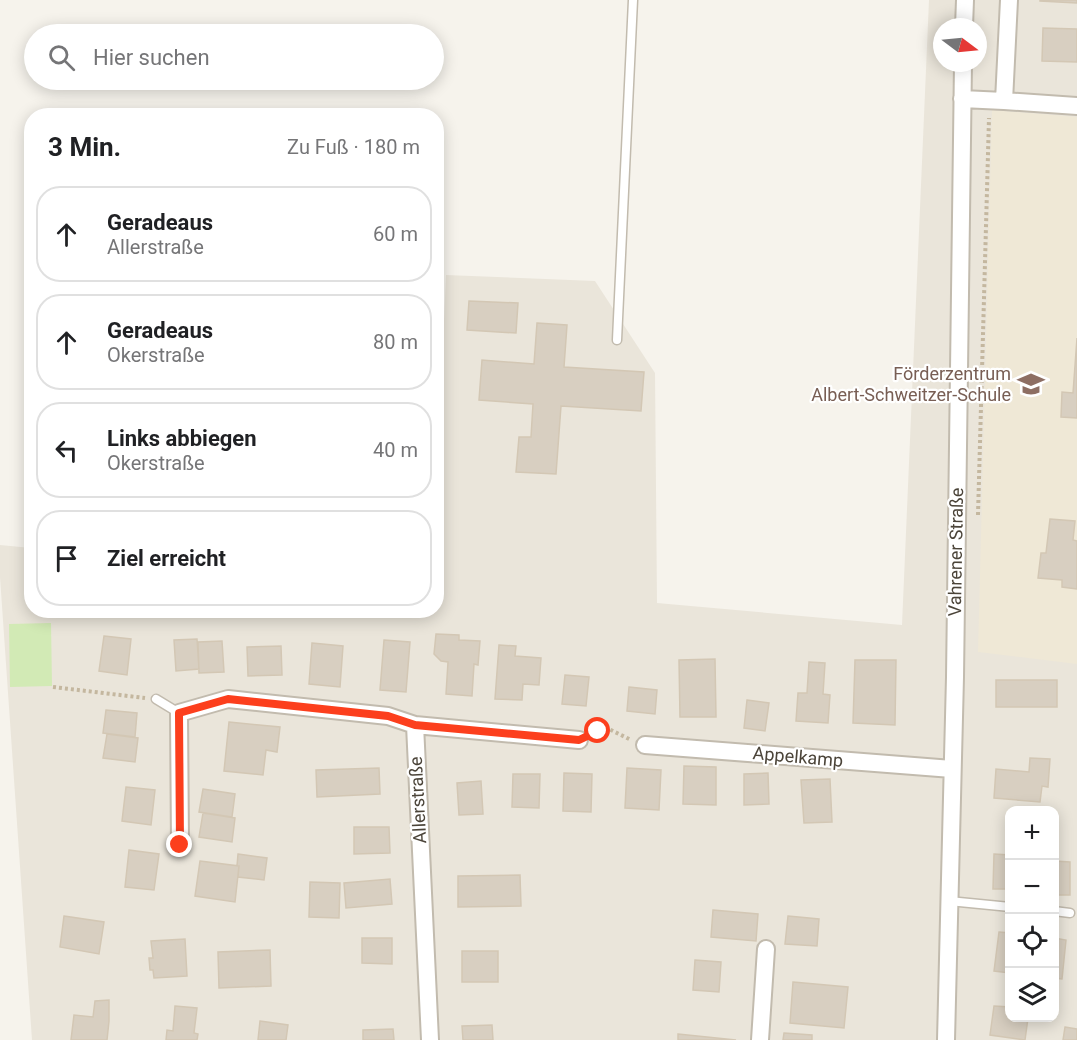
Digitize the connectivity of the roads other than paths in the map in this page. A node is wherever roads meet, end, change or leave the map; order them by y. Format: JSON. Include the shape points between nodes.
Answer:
{"nodes":[{"id":1,"x":633,"y":0,"type":"edge"},
{"id":2,"x":965,"y":0,"type":"edge"},
{"id":3,"x":1009,"y":0,"type":"edge"},
{"id":4,"x":964,"y":18,"type":"edge"},
{"id":5,"x":963,"y":72,"type":"edge"},
{"id":6,"x":962,"y":99,"type":"junction"},
{"id":7,"x":997,"y":100,"type":"junction"},
{"id":8,"x":1077,"y":106,"type":"edge"},
{"id":9,"x":616,"y":340,"type":"dead end"},
{"id":10,"x":156,"y":699,"type":"road end"},
{"id":11,"x":179,"y":713,"type":"junction"},
{"id":12,"x":415,"y":725,"type":"junction"},
{"id":13,"x":579,"y":740,"type":"road end"},
{"id":14,"x":645,"y":745,"type":"road end"},
{"id":15,"x":952,"y":769,"type":"junction"},
{"id":16,"x":180,"y":845,"type":"dead end"},
{"id":17,"x":949,"y":901,"type":"junction"},
{"id":18,"x":1005,"y":907,"type":"edge"},
{"id":19,"x":1059,"y":912,"type":"edge"},
{"id":20,"x":1070,"y":913,"type":"dead end"},
{"id":21,"x":766,"y":949,"type":"dead end"},
{"id":22,"x":430,"y":1040,"type":"edge"},
{"id":23,"x":760,"y":1040,"type":"edge"},
{"id":24,"x":946,"y":1040,"type":"edge"}],
"edges":[{"from":1,"to":9,"type":"lane"},
{"from":2,"to":4,"type":"street"},
{"from":3,"to":7,"type":"street"},
{"from":5,"to":6,"type":"street","name":"Vahrener Straße"},
{"from":6,"to":7,"type":"street"},
{"from":6,"to":15,"type":"street","name":"Vahrener Straße"},
{"from":7,"to":8,"type":"street"},
{"from":10,"to":11,"type":"lane"},
{"from":11,"to":12,"type":"street","via":[[228,699],[388,716]]},
{"from":11,"to":16,"type":"street"},
{"from":12,"to":13,"type":"street"},
{"from":12,"to":22,"type":"street","name":"Allerstraße"},
{"from":14,"to":15,"type":"street","name":"Appelkamp"},
{"from":15,"to":17,"type":"street","name":"Vahrener Straße"},
{"from":17,"to":18,"type":"lane"},
{"from":17,"to":24,"type":"street","name":"Vahrener Straße"},
{"from":19,"to":20,"type":"lane"},
{"from":21,"to":23,"type":"street"}]}
